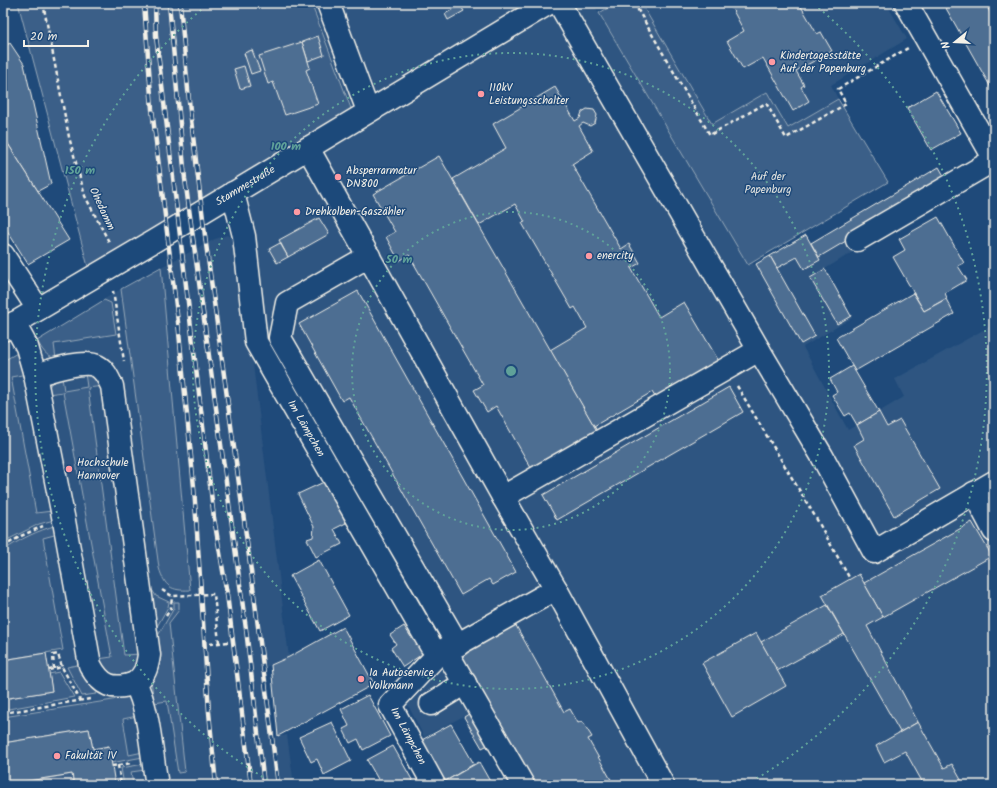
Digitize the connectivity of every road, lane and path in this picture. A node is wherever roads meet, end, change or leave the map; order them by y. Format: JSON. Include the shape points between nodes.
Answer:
{"nodes":[{"id":1,"x":43,"y":3,"type":"edge"},
{"id":2,"x":328,"y":3,"type":"edge"},
{"id":3,"x":549,"y":3,"type":"edge"},
{"id":4,"x":559,"y":3,"type":"edge"},
{"id":5,"x":634,"y":3,"type":"edge"},
{"id":6,"x":906,"y":3,"type":"edge"},
{"id":7,"x":926,"y":38,"type":"junction"},
{"id":8,"x":368,"y":111,"type":"junction"},
{"id":9,"x":308,"y":148,"type":"junction"},
{"id":10,"x":994,"y":159,"type":"edge"},
{"id":11,"x":233,"y":193,"type":"junction"},
{"id":12,"x":858,"y":240,"type":"dead end"},
{"id":13,"x":3,"y":255,"type":"edge"},
{"id":14,"x":369,"y":256,"type":"junction"},
{"id":15,"x":118,"y":262,"type":"junction"},
{"id":16,"x":38,"y":309,"type":"junction"},
{"id":17,"x":8,"y":327,"type":"edge"},
{"id":18,"x":759,"y":350,"type":"junction"},
{"id":19,"x":727,"y":368,"type":"junction"},
{"id":20,"x":35,"y":375,"type":"junction"},
{"id":21,"x":994,"y":482,"type":"edge"},
{"id":22,"x":503,"y":497,"type":"junction"},
{"id":23,"x":967,"y":497,"type":"junction"},
{"id":24,"x":64,"y":521,"type":"junction"},
{"id":25,"x":994,"y":531,"type":"edge"},
{"id":26,"x":3,"y":547,"type":"edge"},
{"id":27,"x":850,"y":579,"type":"dead end"},
{"id":28,"x":160,"y":589,"type":"dead end"},
{"id":29,"x":556,"y":589,"type":"junction"},
{"id":30,"x":228,"y":642,"type":"dead end"},
{"id":31,"x":219,"y":643,"type":"junction"},
{"id":32,"x":210,"y":644,"type":"dead end"},
{"id":33,"x":443,"y":650,"type":"junction"},
{"id":34,"x":62,"y":667,"type":"junction"},
{"id":35,"x":54,"y":669,"type":"junction"},
{"id":36,"x":48,"y":670,"type":"dead end"},
{"id":37,"x":135,"y":683,"type":"junction"},
{"id":38,"x":465,"y":683,"type":"junction"},
{"id":39,"x":107,"y":684,"type":"junction"},
{"id":40,"x":80,"y":700,"type":"junction"},
{"id":41,"x":430,"y":704,"type":"dead end"},
{"id":42,"x":3,"y":713,"type":"edge"},
{"id":43,"x":118,"y":765,"type":"dead end"},
{"id":44,"x":121,"y":785,"type":"edge"},
{"id":45,"x":157,"y":785,"type":"edge"},
{"id":46,"x":434,"y":785,"type":"edge"},
{"id":47,"x":523,"y":785,"type":"edge"},
{"id":48,"x":663,"y":785,"type":"edge"}],
"edges":[{"from":1,"to":15,"type":"path","name":"Ohedamm","via":[[69,137],[86,196]]},
{"from":2,"to":8,"type":"street"},
{"from":3,"to":8,"type":"street","name":"Stammestraße"},
{"from":4,"to":18,"type":"street"},
{"from":5,"to":7,"type":"path","via":[[710,135],[766,103],[786,138],[846,104],[838,89]]},
{"from":6,"to":7,"type":"street"},
{"from":7,"to":10,"type":"street"},
{"from":8,"to":9,"type":"street","name":"Stammestraße"},
{"from":9,"to":11,"type":"street","name":"Stammestraße"},
{"from":9,"to":14,"type":"street"},
{"from":10,"to":12,"type":"street"},
{"from":11,"to":15,"type":"street","name":"Stammestraße"},
{"from":11,"to":33,"type":"street","name":"Im Lämpchen","via":[[244,236],[256,342]]},
{"from":13,"to":16,"type":"street"},
{"from":14,"to":22,"type":"street"},
{"from":14,"to":33,"type":"street","via":[[287,303],[280,338]]},
{"from":15,"to":16,"type":"street","name":"Stammestraße"},
{"from":16,"to":17,"type":"street","name":"Stammestraße"},
{"from":17,"to":20,"type":"street","via":[[27,347]]},
{"from":18,"to":19,"type":"street"},
{"from":18,"to":23,"type":"street","via":[[874,552]]},
{"from":19,"to":22,"type":"street"},
{"from":19,"to":27,"type":"path"},
{"from":20,"to":24,"type":"street"},
{"from":20,"to":37,"type":"street","via":[[84,364],[96,366],[106,373],[112,386],[149,656],[148,666]]},
{"from":21,"to":23,"type":"street"},
{"from":22,"to":29,"type":"street"},
{"from":23,"to":25,"type":"street"},
{"from":24,"to":26,"type":"path","via":[[40,527]]},
{"from":24,"to":39,"type":"street","via":[[90,665],[96,676]]},
{"from":28,"to":31,"type":"path","via":[[172,596],[214,594]]},
{"from":29,"to":33,"type":"street"},
{"from":29,"to":48,"type":"street"},
{"from":30,"to":31,"type":"path"},
{"from":31,"to":32,"type":"path"},
{"from":33,"to":38,"type":"street"},
{"from":33,"to":46,"type":"street","name":"Im Lämpchen","via":[[390,705]]},
{"from":34,"to":35,"type":"path"},
{"from":34,"to":35,"type":"path","via":[[58,654],[53,655]]},
{"from":34,"to":40,"type":"path"},
{"from":35,"to":36,"type":"path"},
{"from":37,"to":39,"type":"street","via":[[116,687]]},
{"from":37,"to":45,"type":"street","via":[[145,710]]},
{"from":38,"to":41,"type":"street"},
{"from":38,"to":47,"type":"street"},
{"from":39,"to":40,"type":"path","via":[[100,697]]},
{"from":40,"to":42,"type":"path"},
{"from":43,"to":44,"type":"path"}]}
